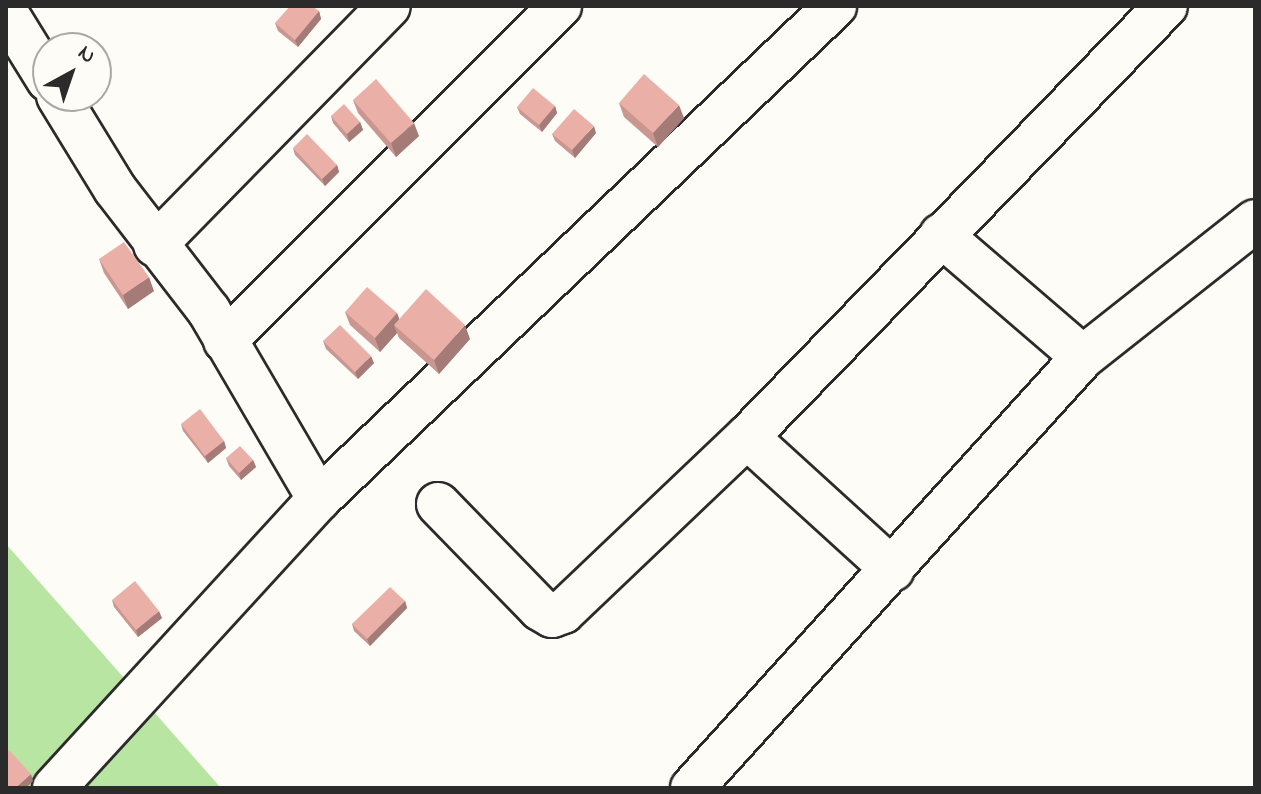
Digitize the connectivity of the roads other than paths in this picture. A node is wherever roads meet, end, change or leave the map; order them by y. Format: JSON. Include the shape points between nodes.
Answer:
{"nodes":[{"id":1,"x":389,"y":6,"type":"edge"},
{"id":2,"x":560,"y":6,"type":"edge"},
{"id":3,"x":835,"y":6,"type":"edge"},
{"id":4,"x":1166,"y":6,"type":"edge"},
{"id":5,"x":6,"y":12,"type":"edge"},
{"id":6,"x":32,"y":54,"type":"edge"},
{"id":7,"x":68,"y":112,"type":"edge"},
{"id":8,"x":1255,"y":221,"type":"edge"},
{"id":9,"x":941,"y":235,"type":"junction"},
{"id":10,"x":155,"y":245,"type":"junction"},
{"id":11,"x":225,"y":341,"type":"junction"},
{"id":12,"x":1083,"y":357,"type":"junction"},
{"id":13,"x":747,"y":437,"type":"junction"},
{"id":14,"x":319,"y":499,"type":"junction"},
{"id":15,"x":438,"y":504,"type":"dead end"},
{"id":16,"x":893,"y":570,"type":"junction"},
{"id":17,"x":54,"y":788,"type":"edge"},
{"id":18,"x":692,"y":788,"type":"edge"}],
"edges":[{"from":1,"to":10,"type":"street"},
{"from":2,"to":11,"type":"street"},
{"from":3,"to":14,"type":"street"},
{"from":4,"to":9,"type":"street"},
{"from":5,"to":6,"type":"street"},
{"from":7,"to":10,"type":"street"},
{"from":8,"to":12,"type":"street"},
{"from":9,"to":12,"type":"street"},
{"from":9,"to":13,"type":"street"},
{"from":10,"to":11,"type":"street","via":[[209,311]]},
{"from":11,"to":14,"type":"street"},
{"from":12,"to":16,"type":"street"},
{"from":13,"to":15,"type":"street","via":[[575,603],[552,616]]},
{"from":13,"to":16,"type":"street"},
{"from":14,"to":17,"type":"street"},
{"from":16,"to":18,"type":"street"}]}
